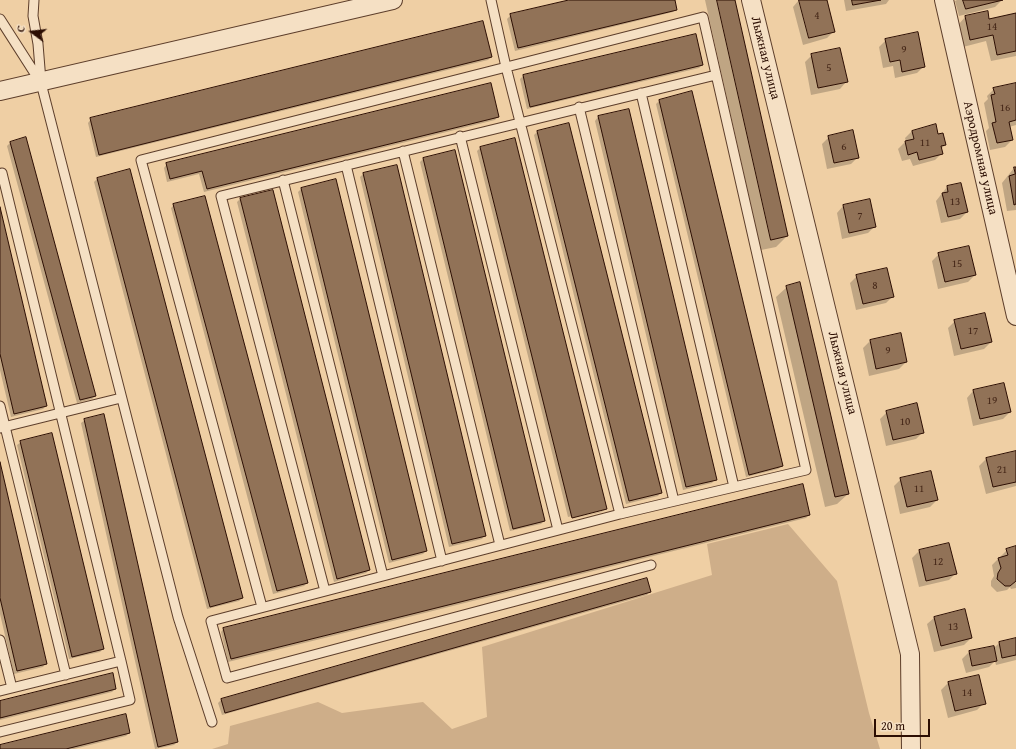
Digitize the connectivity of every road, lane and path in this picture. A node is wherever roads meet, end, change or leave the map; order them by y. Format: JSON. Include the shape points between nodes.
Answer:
{"nodes":[{"id":1,"x":34,"y":0,"type":"edge"},
{"id":2,"x":393,"y":0,"type":"edge"},
{"id":3,"x":491,"y":0,"type":"edge"},
{"id":4,"x":751,"y":0,"type":"edge"},
{"id":5,"x":944,"y":0,"type":"edge"},
{"id":6,"x":0,"y":19,"type":"edge"},
{"id":7,"x":506,"y":67,"type":"junction"},
{"id":8,"x":716,"y":75,"type":"junction"},
{"id":9,"x":41,"y":83,"type":"junction"},
{"id":10,"x":0,"y":91,"type":"edge"},
{"id":11,"x":641,"y":93,"type":"junction"},
{"id":12,"x":579,"y":107,"type":"junction"},
{"id":13,"x":520,"y":122,"type":"junction"},
{"id":14,"x":460,"y":136,"type":"junction"},
{"id":15,"x":403,"y":151,"type":"junction"},
{"id":16,"x":346,"y":165,"type":"junction"},
{"id":17,"x":0,"y":174,"type":"edge"},
{"id":18,"x":283,"y":180,"type":"junction"},
{"id":19,"x":1016,"y":316,"type":"edge"},
{"id":20,"x":122,"y":398,"type":"junction"},
{"id":21,"x":0,"y":406,"type":"edge"},
{"id":22,"x":60,"y":413,"type":"junction"},
{"id":23,"x":2,"y":427,"type":"edge"},
{"id":24,"x":734,"y":487,"type":"junction"},
{"id":25,"x":674,"y":501,"type":"junction"},
{"id":26,"x":620,"y":514,"type":"junction"},
{"id":27,"x":558,"y":530,"type":"junction"},
{"id":28,"x":500,"y":545,"type":"junction"},
{"id":29,"x":442,"y":561,"type":"junction"},
{"id":30,"x":651,"y":565,"type":"dead end"},
{"id":31,"x":383,"y":576,"type":"junction"},
{"id":32,"x":325,"y":591,"type":"junction"},
{"id":33,"x":262,"y":607,"type":"junction"},
{"id":34,"x":0,"y":640,"type":"edge"},
{"id":35,"x":121,"y":661,"type":"junction"},
{"id":36,"x":66,"y":675,"type":"junction"},
{"id":37,"x":12,"y":688,"type":"junction"},
{"id":38,"x":0,"y":691,"type":"edge"},
{"id":39,"x":212,"y":722,"type":"dead end"},
{"id":40,"x":0,"y":732,"type":"edge"},
{"id":41,"x":912,"y":749,"type":"edge"}],
"edges":[{"from":1,"to":9,"type":"lane","via":[[33,16]]},
{"from":2,"to":9,"type":"street"},
{"from":3,"to":7,"type":"lane"},
{"from":4,"to":41,"type":"street","name":"Лыжная улица","via":[[910,654]]},
{"from":5,"to":19,"type":"street","name":"Аэродромная улица"},
{"from":6,"to":9,"type":"lane"},
{"from":7,"to":8,"type":"lane","via":[[703,17]]},
{"from":7,"to":13,"type":"lane"},
{"from":7,"to":33,"type":"lane","via":[[141,160]]},
{"from":8,"to":11,"type":"lane"},
{"from":8,"to":24,"type":"lane","via":[[806,470]]},
{"from":9,"to":10,"type":"street"},
{"from":9,"to":20,"type":"lane"},
{"from":11,"to":12,"type":"lane"},
{"from":11,"to":24,"type":"lane"},
{"from":12,"to":13,"type":"lane"},
{"from":12,"to":25,"type":"lane"},
{"from":13,"to":14,"type":"lane"},
{"from":13,"to":26,"type":"lane"},
{"from":14,"to":15,"type":"lane"},
{"from":14,"to":27,"type":"lane"},
{"from":15,"to":16,"type":"lane"},
{"from":15,"to":28,"type":"lane"},
{"from":16,"to":18,"type":"lane"},
{"from":16,"to":29,"type":"lane"},
{"from":17,"to":22,"type":"lane","via":[[2,173]]},
{"from":18,"to":31,"type":"lane"},
{"from":18,"to":32,"type":"lane","via":[[221,196]]},
{"from":20,"to":22,"type":"lane"},
{"from":20,"to":39,"type":"lane","via":[[178,617]]},
{"from":21,"to":23,"type":"lane"},
{"from":22,"to":23,"type":"lane"},
{"from":22,"to":35,"type":"lane"},
{"from":23,"to":36,"type":"lane"},
{"from":24,"to":25,"type":"lane"},
{"from":25,"to":26,"type":"lane"},
{"from":26,"to":27,"type":"lane"},
{"from":27,"to":28,"type":"lane"},
{"from":28,"to":29,"type":"lane"},
{"from":29,"to":31,"type":"lane"},
{"from":30,"to":33,"type":"lane","via":[[227,678],[211,621]]},
{"from":31,"to":32,"type":"lane"},
{"from":32,"to":33,"type":"lane"},
{"from":34,"to":37,"type":"lane"},
{"from":35,"to":36,"type":"lane"},
{"from":35,"to":40,"type":"lane","via":[[130,700]]},
{"from":36,"to":37,"type":"lane"},
{"from":37,"to":38,"type":"lane"}]}
